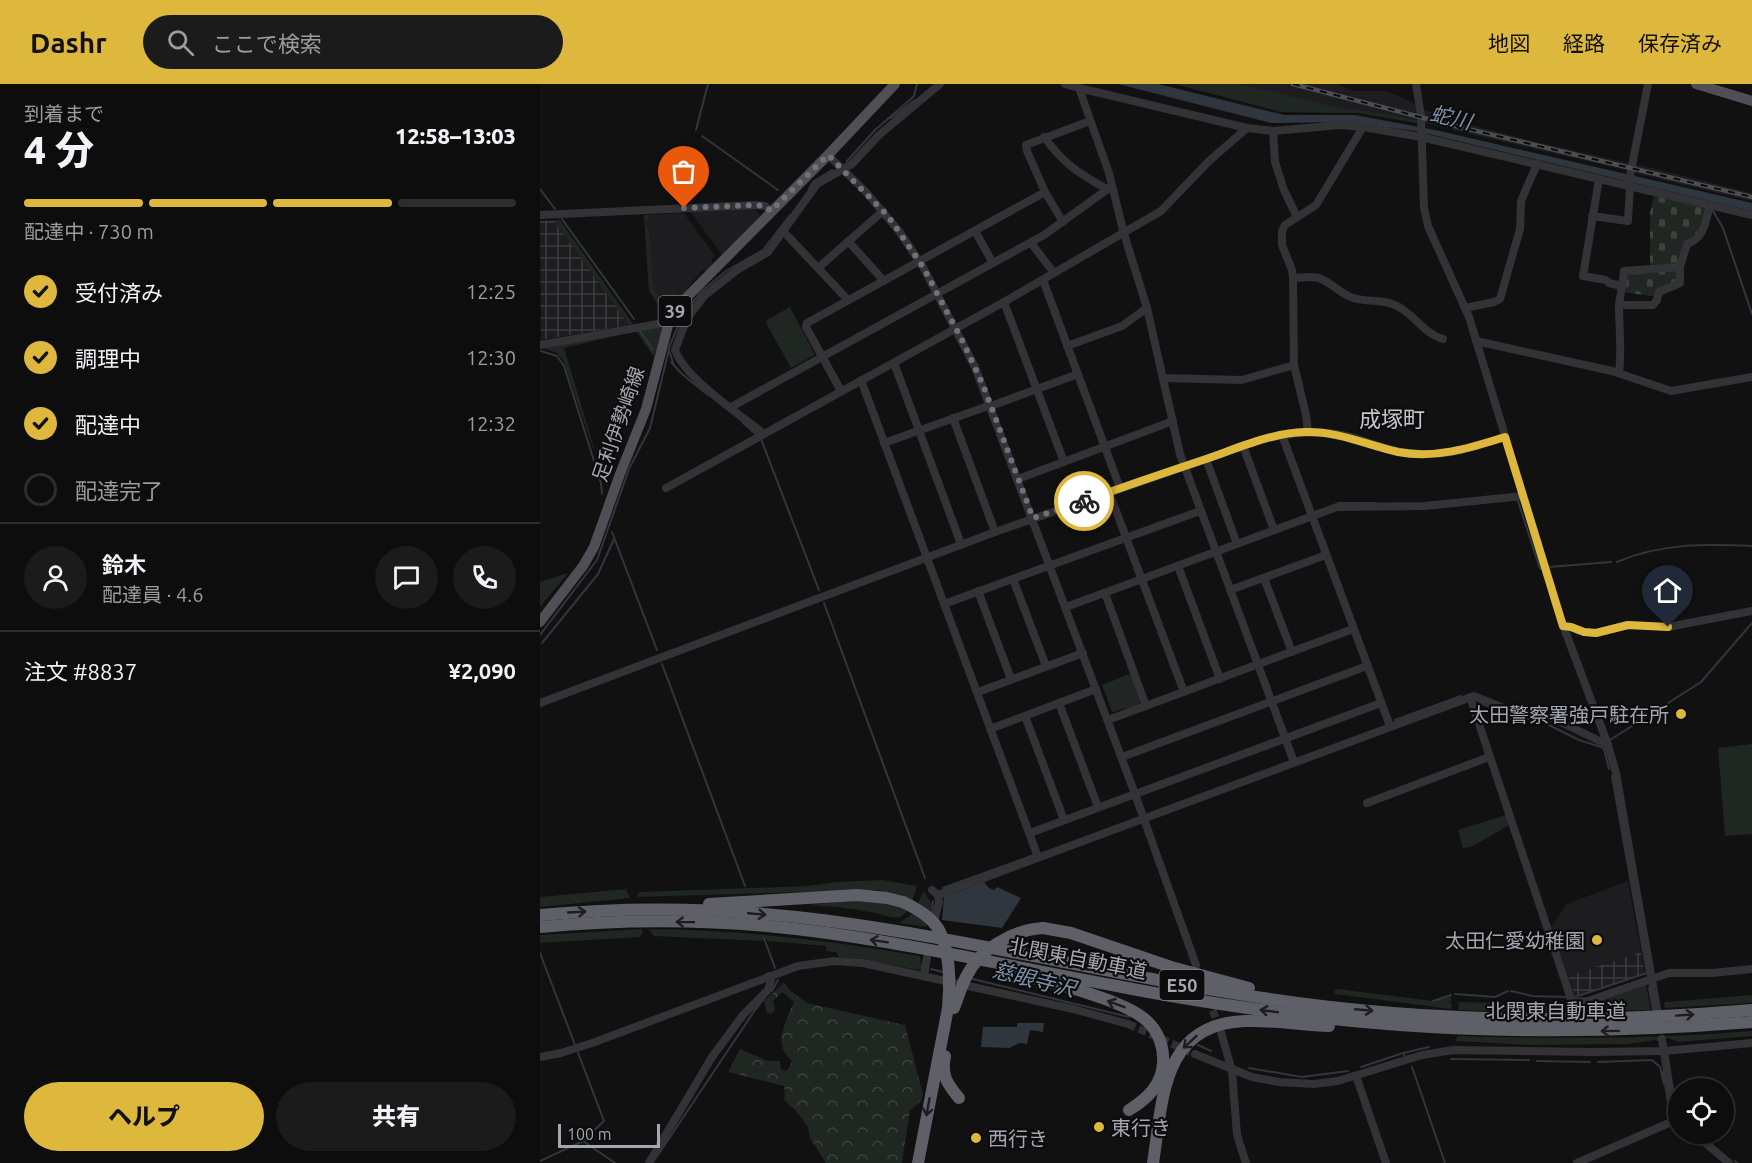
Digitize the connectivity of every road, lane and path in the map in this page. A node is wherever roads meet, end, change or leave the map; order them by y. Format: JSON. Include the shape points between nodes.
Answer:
{"nodes":[{"id":1,"x":896,"y":84,"type":"edge"},
{"id":2,"x":940,"y":84,"type":"edge"},
{"id":3,"x":1065,"y":84,"type":"edge"},
{"id":4,"x":1416,"y":84,"type":"edge"},
{"id":5,"x":1648,"y":84,"type":"edge"},
{"id":6,"x":1696,"y":84,"type":"edge"},
{"id":7,"x":1079,"y":88,"type":"junction"},
{"id":8,"x":1752,"y":101,"type":"edge"},
{"id":9,"x":1090,"y":121,"type":"junction"},
{"id":10,"x":1363,"y":127,"type":"junction"},
{"id":11,"x":1247,"y":128,"type":"junction"},
{"id":12,"x":1273,"y":131,"type":"junction"},
{"id":13,"x":1421,"y":136,"type":"junction"},
{"id":14,"x":1044,"y":137,"type":"junction"},
{"id":15,"x":828,"y":155,"type":"junction"},
{"id":16,"x":1537,"y":164,"type":"junction"},
{"id":17,"x":844,"y":170,"type":"junction"},
{"id":18,"x":1599,"y":179,"type":"junction"},
{"id":19,"x":1629,"y":185,"type":"junction"},
{"id":20,"x":1110,"y":187,"type":"junction"},
{"id":21,"x":1045,"y":192,"type":"junction"},
{"id":22,"x":1710,"y":205,"type":"junction"},
{"id":23,"x":771,"y":211,"type":"junction"},
{"id":24,"x":883,"y":211,"type":"junction"},
{"id":25,"x":540,"y":215,"type":"edge"},
{"id":26,"x":1752,"y":215,"type":"edge"},
{"id":27,"x":1593,"y":216,"type":"junction"},
{"id":28,"x":1297,"y":217,"type":"junction"},
{"id":29,"x":1063,"y":222,"type":"junction"},
{"id":30,"x":783,"y":231,"type":"junction"},
{"id":31,"x":975,"y":231,"type":"junction"},
{"id":32,"x":1124,"y":234,"type":"junction"},
{"id":33,"x":848,"y":241,"type":"junction"},
{"id":34,"x":1031,"y":243,"type":"junction"},
{"id":35,"x":920,"y":261,"type":"junction"},
{"id":36,"x":993,"y":263,"type":"junction"},
{"id":37,"x":733,"y":264,"type":"junction"},
{"id":38,"x":1680,"y":267,"type":"junction"},
{"id":39,"x":818,"y":268,"type":"junction"},
{"id":40,"x":1054,"y":273,"type":"junction"},
{"id":41,"x":1293,"y":278,"type":"junction"},
{"id":42,"x":1043,"y":280,"type":"junction"},
{"id":43,"x":884,"y":281,"type":"junction"},
{"id":44,"x":1622,"y":286,"type":"junction"},
{"id":45,"x":937,"y":294,"type":"junction"},
{"id":46,"x":848,"y":300,"type":"junction"},
{"id":47,"x":1004,"y":302,"type":"junction"},
{"id":48,"x":1619,"y":305,"type":"junction"},
{"id":49,"x":1147,"y":308,"type":"junction"},
{"id":50,"x":1465,"y":308,"type":"junction"},
{"id":51,"x":669,"y":322,"type":"junction"},
{"id":52,"x":956,"y":328,"type":"junction"},
{"id":53,"x":1443,"y":339,"type":"dead end"},
{"id":54,"x":1476,"y":340,"type":"junction"},
{"id":55,"x":540,"y":345,"type":"edge"},
{"id":56,"x":1067,"y":346,"type":"junction"},
{"id":57,"x":822,"y":356,"type":"junction"},
{"id":58,"x":894,"y":363,"type":"junction"},
{"id":59,"x":1294,"y":364,"type":"junction"},
{"id":60,"x":1078,"y":374,"type":"junction"},
{"id":61,"x":1619,"y":374,"type":"junction"},
{"id":62,"x":1752,"y":377,"type":"edge"},
{"id":63,"x":1163,"y":378,"type":"junction"},
{"id":64,"x":861,"y":381,"type":"junction"},
{"id":65,"x":1037,"y":389,"type":"junction"},
{"id":66,"x":841,"y":392,"type":"junction"},
{"id":67,"x":991,"y":405,"type":"junction"},
{"id":68,"x":731,"y":407,"type":"junction"},
{"id":69,"x":953,"y":418,"type":"junction"},
{"id":70,"x":1173,"y":422,"type":"junction"},
{"id":71,"x":919,"y":430,"type":"junction"},
{"id":72,"x":1308,"y":432,"type":"junction"},
{"id":73,"x":763,"y":433,"type":"junction"},
{"id":74,"x":1282,"y":435,"type":"junction"},
{"id":75,"x":1505,"y":437,"type":"junction"},
{"id":76,"x":884,"y":443,"type":"junction"},
{"id":77,"x":1243,"y":446,"type":"junction"},
{"id":78,"x":1105,"y":447,"type":"junction"},
{"id":79,"x":1206,"y":459,"type":"junction"},
{"id":80,"x":1064,"y":462,"type":"junction"},
{"id":81,"x":1184,"y":466,"type":"junction"},
{"id":82,"x":1018,"y":479,"type":"junction"},
{"id":83,"x":666,"y":488,"type":"dead end"},
{"id":84,"x":1120,"y":488,"type":"junction"},
{"id":85,"x":1109,"y":492,"type":"junction"},
{"id":86,"x":1523,"y":496,"type":"junction"},
{"id":87,"x":1200,"y":511,"type":"junction"},
{"id":88,"x":1311,"y":516,"type":"junction"},
{"id":89,"x":1033,"y":518,"type":"junction"},
{"id":90,"x":1274,"y":530,"type":"junction"},
{"id":91,"x":995,"y":532,"type":"junction"},
{"id":92,"x":1126,"y":537,"type":"junction"},
{"id":93,"x":961,"y":544,"type":"junction"},
{"id":94,"x":1237,"y":544,"type":"junction"},
{"id":95,"x":1215,"y":552,"type":"junction"},
{"id":96,"x":1326,"y":555,"type":"junction"},
{"id":97,"x":927,"y":557,"type":"junction"},
{"id":98,"x":1050,"y":565,"type":"junction"},
{"id":99,"x":1178,"y":566,"type":"junction"},
{"id":100,"x":1264,"y":578,"type":"junction"},
{"id":101,"x":1013,"y":579,"type":"junction"},
{"id":102,"x":1141,"y":579,"type":"junction"},
{"id":103,"x":1230,"y":590,"type":"junction"},
{"id":104,"x":978,"y":591,"type":"junction"},
{"id":105,"x":1105,"y":593,"type":"junction"},
{"id":106,"x":556,"y":601,"type":"junction"},
{"id":107,"x":944,"y":604,"type":"junction"},
{"id":108,"x":1066,"y":607,"type":"junction"},
{"id":109,"x":1752,"y":611,"type":"edge"},
{"id":110,"x":540,"y":617,"type":"edge"},
{"id":111,"x":540,"y":622,"type":"edge"},
{"id":112,"x":1563,"y":626,"type":"junction"},
{"id":113,"x":1353,"y":628,"type":"junction"},
{"id":114,"x":1292,"y":652,"type":"junction"},
{"id":115,"x":1083,"y":653,"type":"junction"},
{"id":116,"x":1257,"y":664,"type":"junction"},
{"id":117,"x":1046,"y":666,"type":"junction"},
{"id":118,"x":1367,"y":666,"type":"junction"},
{"id":119,"x":1011,"y":679,"type":"junction"},
{"id":120,"x":1220,"y":679,"type":"junction"},
{"id":121,"x":1096,"y":689,"type":"junction"},
{"id":122,"x":978,"y":692,"type":"junction"},
{"id":123,"x":1184,"y":692,"type":"junction"},
{"id":124,"x":1470,"y":697,"type":"junction"},
{"id":125,"x":1271,"y":702,"type":"junction"},
{"id":126,"x":540,"y":703,"type":"edge"},
{"id":127,"x":1059,"y":703,"type":"junction"},
{"id":128,"x":1382,"y":703,"type":"junction"},
{"id":129,"x":1146,"y":706,"type":"junction"},
{"id":130,"x":1025,"y":716,"type":"junction"},
{"id":131,"x":1108,"y":720,"type":"junction"},
{"id":132,"x":1390,"y":726,"type":"junction"},
{"id":133,"x":990,"y":729,"type":"junction"},
{"id":134,"x":1285,"y":739,"type":"junction"},
{"id":135,"x":1608,"y":745,"type":"junction"},
{"id":136,"x":1122,"y":757,"type":"junction"},
{"id":137,"x":1489,"y":757,"type":"junction"},
{"id":138,"x":1294,"y":762,"type":"junction"},
{"id":139,"x":1135,"y":794,"type":"junction"},
{"id":140,"x":1367,"y":803,"type":"dead end"},
{"id":141,"x":1098,"y":807,"type":"junction"},
{"id":142,"x":1144,"y":818,"type":"junction"},
{"id":143,"x":1064,"y":820,"type":"junction"},
{"id":144,"x":1030,"y":833,"type":"junction"},
{"id":145,"x":1038,"y":857,"type":"junction"},
{"id":146,"x":615,"y":910,"type":"junction"},
{"id":147,"x":540,"y":915,"type":"edge"},
{"id":148,"x":540,"y":927,"type":"edge"},
{"id":149,"x":932,"y":928,"type":"dead end"},
{"id":150,"x":932,"y":954,"type":"junction"},
{"id":151,"x":1196,"y":965,"type":"dead end"},
{"id":152,"x":1752,"y":969,"type":"edge"},
{"id":153,"x":924,"y":975,"type":"junction"},
{"id":154,"x":769,"y":976,"type":"junction"},
{"id":155,"x":1652,"y":979,"type":"junction"},
{"id":156,"x":1326,"y":1005,"type":"junction"},
{"id":157,"x":951,"y":1008,"type":"junction"},
{"id":158,"x":1657,"y":1009,"type":"dead end"},
{"id":159,"x":1752,"y":1010,"type":"edge"},
{"id":160,"x":1752,"y":1022,"type":"edge"},
{"id":161,"x":1128,"y":1024,"type":"tunnel mouth"},
{"id":162,"x":1411,"y":1026,"type":"junction"},
{"id":163,"x":1221,"y":1032,"type":"tunnel mouth"},
{"id":164,"x":1662,"y":1039,"type":"dead end"},
{"id":165,"x":1752,"y":1043,"type":"edge"},
{"id":166,"x":1664,"y":1051,"type":"junction"},
{"id":167,"x":1195,"y":1054,"type":"tunnel mouth"},
{"id":168,"x":540,"y":1057,"type":"edge"},
{"id":169,"x":1232,"y":1071,"type":"junction"},
{"id":170,"x":1356,"y":1076,"type":"junction"},
{"id":171,"x":1669,"y":1078,"type":"edge"},
{"id":172,"x":959,"y":1098,"type":"dead end"},
{"id":173,"x":1129,"y":1110,"type":"dead end"},
{"id":174,"x":1668,"y":1126,"type":"edge"},
{"id":175,"x":1707,"y":1144,"type":"edge"},
{"id":176,"x":1589,"y":1161,"type":"edge"},
{"id":177,"x":649,"y":1163,"type":"edge"},
{"id":178,"x":918,"y":1163,"type":"edge"},
{"id":179,"x":1153,"y":1163,"type":"edge"},
{"id":180,"x":1246,"y":1163,"type":"edge"},
{"id":181,"x":1386,"y":1163,"type":"edge"},
{"id":182,"x":1577,"y":1163,"type":"edge"},
{"id":183,"x":1729,"y":1163,"type":"edge"}],
"edges":[{"from":1,"to":15,"type":"main road","name":"足利伊勢崎線","number":"39"},
{"from":2,"to":17,"type":"street"},
{"from":3,"to":7,"type":"street"},
{"from":4,"to":13,"type":"street"},
{"from":5,"to":19,"type":"street"},
{"from":6,"to":8,"type":"main road"},
{"from":7,"to":9,"type":"street"},
{"from":7,"to":11,"type":"street"},
{"from":9,"to":14,"type":"street"},
{"from":9,"to":20,"type":"street"},
{"from":10,"to":12,"type":"street","via":[[1340,125]]},
{"from":10,"to":13,"type":"street"},
{"from":10,"to":28,"type":"street","via":[[1316,205]]},
{"from":11,"to":12,"type":"street"},
{"from":11,"to":32,"type":"street","via":[[1161,211]]},
{"from":12,"to":28,"type":"street","via":[[1275,162]]},
{"from":13,"to":16,"type":"street"},
{"from":13,"to":50,"type":"street","via":[[1428,226]]},
{"from":14,"to":20,"type":"street","via":[[1061,159]]},
{"from":14,"to":21,"type":"street","via":[[1027,143],[1026,147]]},
{"from":15,"to":17,"type":"street"},
{"from":15,"to":23,"type":"main road","name":"足利伊勢崎線","number":"39"},
{"from":16,"to":18,"type":"street"},
{"from":16,"to":50,"type":"street","via":[[1521,201],[1520,229],[1500,299]]},
{"from":17,"to":24,"type":"street"},
{"from":17,"to":30,"type":"street","via":[[820,182]]},
{"from":18,"to":19,"type":"street"},
{"from":18,"to":27,"type":"street"},
{"from":19,"to":22,"type":"street"},
{"from":19,"to":27,"type":"street","via":[[1628,221]]},
{"from":20,"to":29,"type":"street"},
{"from":20,"to":32,"type":"street"},
{"from":21,"to":29,"type":"street"},
{"from":21,"to":31,"type":"street"},
{"from":22,"to":26,"type":"street"},
{"from":22,"to":38,"type":"street","via":[[1700,236],[1687,244]]},
{"from":23,"to":25,"type":"street","via":[[755,205]]},
{"from":23,"to":37,"type":"main road","name":"足利伊勢崎線","number":"39"},
{"from":24,"to":33,"type":"street"},
{"from":24,"to":35,"type":"street"},
{"from":27,"to":44,"type":"street","via":[[1583,276]]},
{"from":28,"to":41,"type":"street","via":[[1285,225],[1281,238]]},
{"from":29,"to":34,"type":"street"},
{"from":30,"to":37,"type":"street","via":[[768,252]]},
{"from":30,"to":39,"type":"street"},
{"from":31,"to":35,"type":"street"},
{"from":31,"to":36,"type":"street"},
{"from":32,"to":40,"type":"street"},
{"from":32,"to":49,"type":"street"},
{"from":33,"to":39,"type":"street"},
{"from":33,"to":43,"type":"street"},
{"from":34,"to":36,"type":"street"},
{"from":34,"to":40,"type":"street"},
{"from":35,"to":43,"type":"street"},
{"from":35,"to":45,"type":"street"},
{"from":36,"to":45,"type":"street"},
{"from":37,"to":51,"type":"main road","name":"足利伊勢崎線","number":"39","via":[[686,298]]},
{"from":37,"to":68,"type":"street","via":[[694,307],[675,350],[686,369]]},
{"from":38,"to":44,"type":"street","via":[[1624,271]]},
{"from":38,"to":48,"type":"street","via":[[1680,283],[1659,292],[1653,305]]},
{"from":39,"to":46,"type":"street"},
{"from":40,"to":42,"type":"street"},
{"from":41,"to":53,"type":"street","via":[[1321,279],[1354,298],[1392,303]]},
{"from":41,"to":59,"type":"street"},
{"from":42,"to":47,"type":"street"},
{"from":42,"to":56,"type":"street"},
{"from":43,"to":46,"type":"street"},
{"from":44,"to":48,"type":"street"},
{"from":45,"to":52,"type":"street"},
{"from":45,"to":57,"type":"street"},
{"from":46,"to":57,"type":"street","via":[[806,325]]},
{"from":47,"to":52,"type":"street"},
{"from":47,"to":65,"type":"street"},
{"from":48,"to":61,"type":"street"},
{"from":49,"to":56,"type":"street","via":[[1122,326]]},
{"from":49,"to":63,"type":"street"},
{"from":50,"to":54,"type":"street"},
{"from":51,"to":55,"type":"street"},
{"from":51,"to":106,"type":"main road","name":"足利伊勢崎線","number":"39","via":[[646,409],[594,547]]},
{"from":52,"to":58,"type":"street"},
{"from":52,"to":67,"type":"street"},
{"from":54,"to":61,"type":"street"},
{"from":54,"to":75,"type":"street"},
{"from":56,"to":60,"type":"street"},
{"from":57,"to":66,"type":"street"},
{"from":57,"to":68,"type":"street"},
{"from":58,"to":64,"type":"street"},
{"from":58,"to":71,"type":"street"},
{"from":59,"to":63,"type":"street","via":[[1242,380]]},
{"from":59,"to":72,"type":"street"},
{"from":60,"to":65,"type":"street"},
{"from":60,"to":78,"type":"street"},
{"from":61,"to":62,"type":"street","via":[[1671,391]]},
{"from":63,"to":70,"type":"street"},
{"from":64,"to":66,"type":"street"},
{"from":64,"to":76,"type":"street"},
{"from":65,"to":67,"type":"street"},
{"from":65,"to":80,"type":"street"},
{"from":66,"to":73,"type":"street"},
{"from":67,"to":69,"type":"street"},
{"from":67,"to":82,"type":"street"},
{"from":68,"to":73,"type":"street"},
{"from":69,"to":71,"type":"street"},
{"from":69,"to":91,"type":"street"},
{"from":70,"to":78,"type":"street"},
{"from":70,"to":81,"type":"street"},
{"from":71,"to":76,"type":"street"},
{"from":71,"to":93,"type":"street"},
{"from":72,"to":74,"type":"street"},
{"from":72,"to":75,"type":"street","via":[[1343,435],[1419,454],[1456,452]]},
{"from":73,"to":83,"type":"street"},
{"from":74,"to":77,"type":"street"},
{"from":74,"to":88,"type":"street"},
{"from":75,"to":86,"type":"street"},
{"from":76,"to":97,"type":"street"},
{"from":77,"to":79,"type":"street"},
{"from":77,"to":90,"type":"street"},
{"from":78,"to":80,"type":"street"},
{"from":78,"to":84,"type":"street"},
{"from":79,"to":81,"type":"street"},
{"from":79,"to":94,"type":"street"},
{"from":80,"to":82,"type":"street"},
{"from":81,"to":84,"type":"street"},
{"from":81,"to":87,"type":"street"},
{"from":82,"to":89,"type":"street"},
{"from":84,"to":85,"type":"street"},
{"from":85,"to":89,"type":"street"},
{"from":85,"to":92,"type":"street"},
{"from":86,"to":88,"type":"street","via":[[1425,506],[1345,506]]},
{"from":86,"to":112,"type":"street"},
{"from":87,"to":92,"type":"street"},
{"from":87,"to":95,"type":"street"},
{"from":88,"to":90,"type":"street"},
{"from":88,"to":96,"type":"street"},
{"from":89,"to":91,"type":"street"},
{"from":89,"to":98,"type":"street"},
{"from":90,"to":94,"type":"street"},
{"from":91,"to":93,"type":"street"},
{"from":92,"to":98,"type":"street"},
{"from":92,"to":102,"type":"street"},
{"from":93,"to":97,"type":"street"},
{"from":94,"to":95,"type":"street"},
{"from":95,"to":99,"type":"street"},
{"from":95,"to":103,"type":"street"},
{"from":96,"to":100,"type":"street"},
{"from":96,"to":113,"type":"street"},
{"from":97,"to":107,"type":"street"},
{"from":97,"to":126,"type":"street"},
{"from":98,"to":101,"type":"street"},
{"from":98,"to":108,"type":"street"},
{"from":99,"to":102,"type":"street"},
{"from":99,"to":120,"type":"street"},
{"from":100,"to":103,"type":"street"},
{"from":100,"to":114,"type":"street"},
{"from":101,"to":104,"type":"street"},
{"from":101,"to":117,"type":"street"},
{"from":102,"to":105,"type":"street"},
{"from":102,"to":123,"type":"street"},
{"from":103,"to":116,"type":"street"},
{"from":104,"to":107,"type":"street"},
{"from":104,"to":119,"type":"street"},
{"from":105,"to":108,"type":"street"},
{"from":105,"to":129,"type":"street"},
{"from":106,"to":110,"type":"main road","name":"足利伊勢崎線","number":"39"},
{"from":106,"to":111,"type":"main road","name":"足利伊勢崎線","number":"39"},
{"from":107,"to":122,"type":"street"},
{"from":108,"to":115,"type":"street"},
{"from":109,"to":112,"type":"street","via":[[1668,627],[1628,625],[1596,633]]},
{"from":112,"to":135,"type":"street"},
{"from":113,"to":114,"type":"street"},
{"from":113,"to":118,"type":"street"},
{"from":114,"to":116,"type":"street"},
{"from":115,"to":117,"type":"street"},
{"from":115,"to":121,"type":"street"},
{"from":116,"to":120,"type":"street"},
{"from":116,"to":125,"type":"street"},
{"from":117,"to":119,"type":"street"},
{"from":118,"to":125,"type":"street"},
{"from":118,"to":128,"type":"street"},
{"from":119,"to":122,"type":"street"},
{"from":120,"to":123,"type":"street"},
{"from":121,"to":127,"type":"street"},
{"from":121,"to":131,"type":"street"},
{"from":122,"to":133,"type":"street"},
{"from":123,"to":129,"type":"street"},
{"from":124,"to":132,"type":"street"},
{"from":124,"to":135,"type":"street","via":[[1552,718]]},
{"from":124,"to":137,"type":"street"},
{"from":125,"to":134,"type":"street"},
{"from":125,"to":136,"type":"street"},
{"from":127,"to":130,"type":"street"},
{"from":127,"to":141,"type":"street"},
{"from":128,"to":132,"type":"street"},
{"from":128,"to":134,"type":"street"},
{"from":129,"to":131,"type":"street"},
{"from":130,"to":133,"type":"street"},
{"from":130,"to":143,"type":"street"},
{"from":131,"to":136,"type":"street"},
{"from":132,"to":138,"type":"street"},
{"from":133,"to":144,"type":"street"},
{"from":134,"to":138,"type":"street"},
{"from":134,"to":139,"type":"street"},
{"from":135,"to":155,"type":"street"},
{"from":136,"to":139,"type":"street"},
{"from":137,"to":140,"type":"street"},
{"from":137,"to":155,"type":"street","via":[[1572,1002],[1588,1001]]},
{"from":138,"to":142,"type":"street"},
{"from":139,"to":141,"type":"street"},
{"from":139,"to":142,"type":"street"},
{"from":141,"to":143,"type":"street"},
{"from":142,"to":145,"type":"street"},
{"from":142,"to":151,"type":"street"},
{"from":143,"to":144,"type":"street"},
{"from":144,"to":145,"type":"street"},
{"from":145,"to":149,"type":"street","via":[[935,892],[939,902]]},
{"from":147,"to":146,"type":"highway","name":"北関東自動車道","number":"E50","one_way":true},
{"from":146,"to":156,"type":"highway","name":"北関東自動車道","number":"E50","one_way":true,"via":[[702,910],[822,920],[1231,993]]},
{"from":146,"to":157,"type":"highway","bridge":true,"via":[[857,895],[903,902],[924,914],[942,936]]},
{"from":150,"to":148,"type":"highway","name":"北関東自動車道","number":"E50","one_way":true,"via":[[821,932],[728,923],[616,922]]},
{"from":150,"to":153,"type":"street"},
{"from":162,"to":150,"type":"highway","name":"北関東自動車道","number":"E50","one_way":true,"via":[[1244,1007]]},
{"from":173,"to":150,"type":"highway","one_way":true,"via":[[1153,1091],[1162,1070],[1161,1042],[1147,1020],[1128,1008],[1042,980]]},
{"from":152,"to":155,"type":"street","via":[[1670,973]]},
{"from":153,"to":154,"type":"street","via":[[834,961],[798,966]]},
{"from":153,"to":161,"type":"street"},
{"from":154,"to":168,"type":"street","via":[[595,1042]]},
{"from":154,"to":177,"type":"street","via":[[768,990],[712,1057]]},
{"from":155,"to":158,"type":"street"},
{"from":156,"to":157,"type":"highway","bridge":true,"via":[[1291,994],[1216,981],[1071,933],[1043,928],[1015,934],[982,955]]},
{"from":156,"to":159,"type":"highway","name":"北関東自動車道","number":"E50","one_way":true,"via":[[1443,1017],[1581,1019]]},
{"from":157,"to":172,"type":"highway","via":[[943,1071]]},
{"from":157,"to":178,"type":"highway","one_way":true},
{"from":160,"to":162,"type":"highway","name":"北関東自動車道","number":"E50","one_way":true,"via":[[1580,1031]]},
{"from":162,"to":179,"type":"highway","one_way":true,"via":[[1370,1028],[1244,1021],[1205,1030],[1187,1043],[1170,1070]]},
{"from":163,"to":169,"type":"street"},
{"from":164,"to":166,"type":"street"},
{"from":165,"to":166,"type":"street"},
{"from":166,"to":170,"type":"street","via":[[1453,1050],[1422,1055]]},
{"from":166,"to":171,"type":"street"},
{"from":167,"to":169,"type":"street"},
{"from":169,"to":170,"type":"street","via":[[1299,1084],[1328,1083]]},
{"from":169,"to":180,"type":"street","via":[[1237,1135]]},
{"from":170,"to":181,"type":"street"},
{"from":174,"to":176,"type":"street"},
{"from":175,"to":183,"type":"street"},
{"from":176,"to":182,"type":"street"}]}
